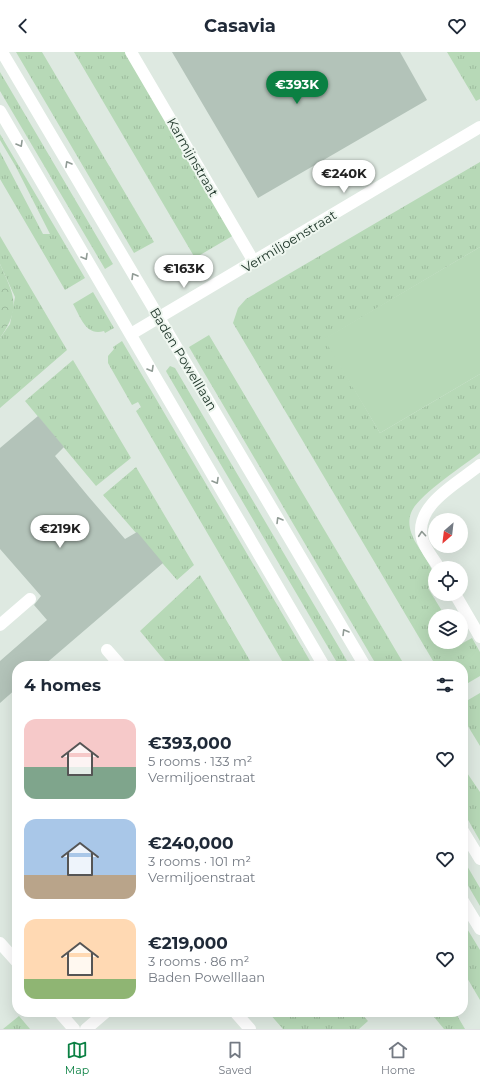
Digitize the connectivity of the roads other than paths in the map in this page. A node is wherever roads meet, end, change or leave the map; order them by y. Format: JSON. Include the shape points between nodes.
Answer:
{"nodes":[{"id":1,"x":2,"y":52,"type":"edge"},
{"id":2,"x":131,"y":52,"type":"edge"},
{"id":3,"x":0,"y":111,"type":"edge"},
{"id":4,"x":480,"y":127,"type":"edge"},
{"id":5,"x":254,"y":262,"type":"junction"},
{"id":6,"x":159,"y":318,"type":"junction"},
{"id":7,"x":130,"y":334,"type":"junction"},
{"id":8,"x":480,"y":465,"type":"edge"},
{"id":9,"x":435,"y":561,"type":"edge"},
{"id":10,"x":30,"y":599,"type":"dead end"},
{"id":11,"x":459,"y":601,"type":"edge"},
{"id":12,"x":0,"y":625,"type":"edge"},
{"id":13,"x":480,"y":637,"type":"edge"},
{"id":14,"x":107,"y":650,"type":"dead end"},
{"id":15,"x":117,"y":661,"type":"edge"},
{"id":16,"x":321,"y":661,"type":"edge"},
{"id":17,"x":362,"y":661,"type":"edge"},
{"id":18,"x":468,"y":839,"type":"edge"},
{"id":19,"x":480,"y":859,"type":"edge"},
{"id":20,"x":468,"y":909,"type":"edge"},
{"id":21,"x":480,"y":929,"type":"edge"},
{"id":22,"x":0,"y":943,"type":"edge"},
{"id":23,"x":12,"y":956,"type":"edge"},
{"id":24,"x":64,"y":1017,"type":"edge"},
{"id":25,"x":100,"y":1017,"type":"edge"},
{"id":26,"x":239,"y":1017,"type":"edge"},
{"id":27,"x":74,"y":1029,"type":"edge"},
{"id":28,"x":86,"y":1029,"type":"edge"},
{"id":29,"x":250,"y":1029,"type":"edge"}],
"edges":[{"from":6,"to":1,"type":"street","name":"Baden Powelllaan","one_way":true},
{"from":2,"to":5,"type":"street","name":"Karmijnstraat"},
{"from":3,"to":7,"type":"street","one_way":true},
{"from":4,"to":5,"type":"street","name":"Vermiljoenstraat"},
{"from":5,"to":6,"type":"street","name":"Vermiljoenstraat"},
{"from":6,"to":7,"type":"street","name":"Vermiljoenstraat"},
{"from":17,"to":6,"type":"street","name":"Baden Powelllaan","one_way":true},
{"from":7,"to":16,"type":"street","one_way":true},
{"from":9,"to":8,"type":"street","one_way":true,"via":[[422,539],[422,518],[432,503]]},
{"from":10,"to":12,"type":"street"},
{"from":11,"to":13,"type":"street"},
{"from":14,"to":15,"type":"street"},
{"from":18,"to":19,"type":"street"},
{"from":20,"to":21,"type":"street"},
{"from":22,"to":23,"type":"street"},
{"from":24,"to":27,"type":"street"},
{"from":25,"to":28,"type":"street"},
{"from":26,"to":29,"type":"street"}]}
